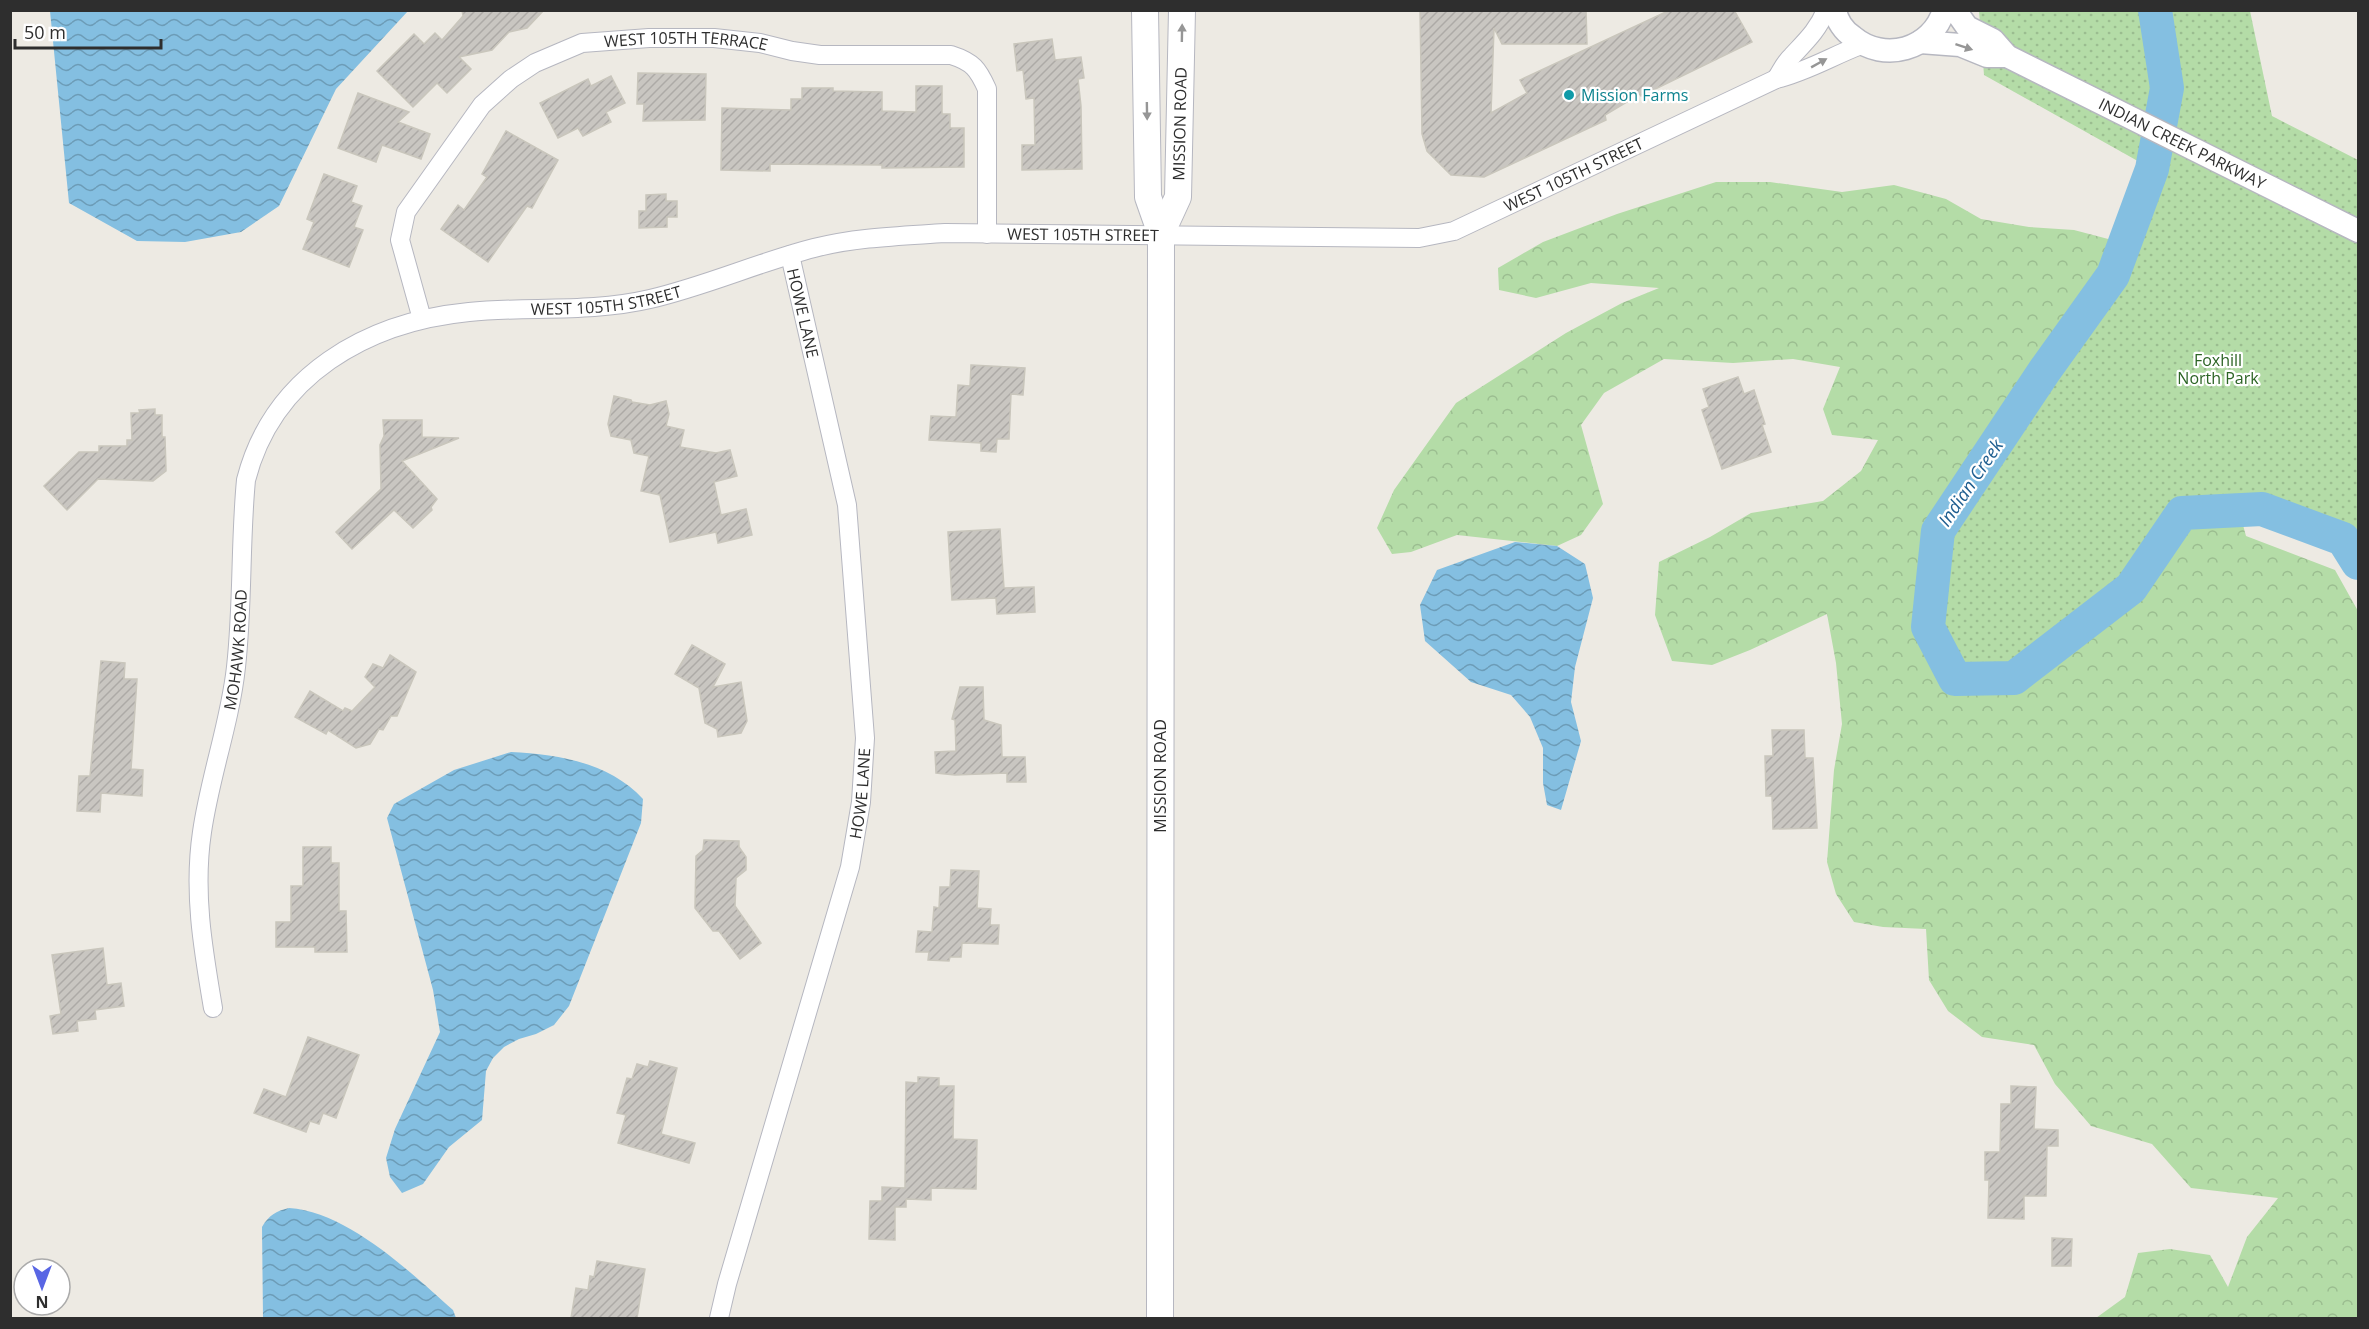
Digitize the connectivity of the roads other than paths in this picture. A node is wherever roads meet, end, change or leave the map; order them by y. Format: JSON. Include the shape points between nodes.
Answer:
{"nodes":[{"id":1,"x":1145,"y":10,"type":"edge"},
{"id":2,"x":1182,"y":10,"type":"edge"},
{"id":3,"x":1826,"y":10,"type":"edge"},
{"id":4,"x":1835,"y":10,"type":"edge"},
{"id":5,"x":1944,"y":10,"type":"edge"},
{"id":6,"x":1955,"y":10,"type":"edge"},
{"id":7,"x":1920,"y":42,"type":"junction"},
{"id":8,"x":1862,"y":45,"type":"junction"},
{"id":9,"x":2007,"y":56,"type":"junction"},
{"id":10,"x":1776,"y":79,"type":"junction"},
{"id":11,"x":2358,"y":231,"type":"edge"},
{"id":12,"x":987,"y":234,"type":"junction"},
{"id":13,"x":1161,"y":234,"type":"junction"},
{"id":14,"x":790,"y":255,"type":"junction"},
{"id":15,"x":422,"y":319,"type":"junction"},
{"id":16,"x":369,"y":339,"type":"joint"},
{"id":17,"x":213,"y":1008,"type":"dead end"},
{"id":18,"x":719,"y":1318,"type":"edge"},
{"id":19,"x":1160,"y":1318,"type":"edge"}],
"edges":[{"from":1,"to":13,"type":"main road","name":"MISSION ROAD","one_way":true,"via":[[1148,197]]},
{"from":13,"to":2,"type":"main road","name":"MISSION ROAD","one_way":true,"via":[[1178,197]]},
{"from":3,"to":10,"type":"street","via":[[1820,25]]},
{"from":4,"to":8,"type":"street","via":[[1846,32]]},
{"from":5,"to":7,"type":"street","via":[[1934,31]]},
{"from":6,"to":9,"type":"street","name":"INDIAN CREEK PARKWAY","via":[[1967,27],[1993,40]]},
{"from":7,"to":8,"type":"street","via":[[1900,51],[1880,51]]},
{"from":7,"to":9,"type":"street","name":"INDIAN CREEK PARKWAY","one_way":true,"via":[[1960,45],[1987,56]]},
{"from":10,"to":8,"type":"street","name":"WEST 105TH STREET","one_way":true,"via":[[1802,73]]},
{"from":9,"to":11,"type":"street","name":"INDIAN CREEK PARKWAY"},
{"from":10,"to":13,"type":"street","name":"WEST 105TH STREET","via":[[1454,231],[1419,238]]},
{"from":12,"to":13,"type":"street","name":"WEST 105TH STREET"},
{"from":12,"to":14,"type":"street","name":"WEST 105TH STREET","via":[[880,238]]},
{"from":12,"to":15,"type":"street","name":"WEST 105TH TERRACE","via":[[987,89],[968,60],[951,55],[820,55],[714,38],[582,43],[535,63],[482,105],[406,212],[400,240]]},
{"from":13,"to":19,"type":"main road","name":"MISSION ROAD"},
{"from":14,"to":15,"type":"street","name":"WEST 105TH STREET","via":[[649,299],[606,306],[472,312]]},
{"from":14,"to":18,"type":"street","name":"HOWE LANE","via":[[847,505],[864,706],[864,774],[850,867]]},
{"from":15,"to":16,"type":"street","name":"WEST 105TH STREET"},
{"from":16,"to":17,"type":"street","name":"MOHAWK ROAD","via":[[331,357],[296,388],[264,431],[246,480],[236,665],[224,738],[207,803],[198,872],[200,931]]}]}
